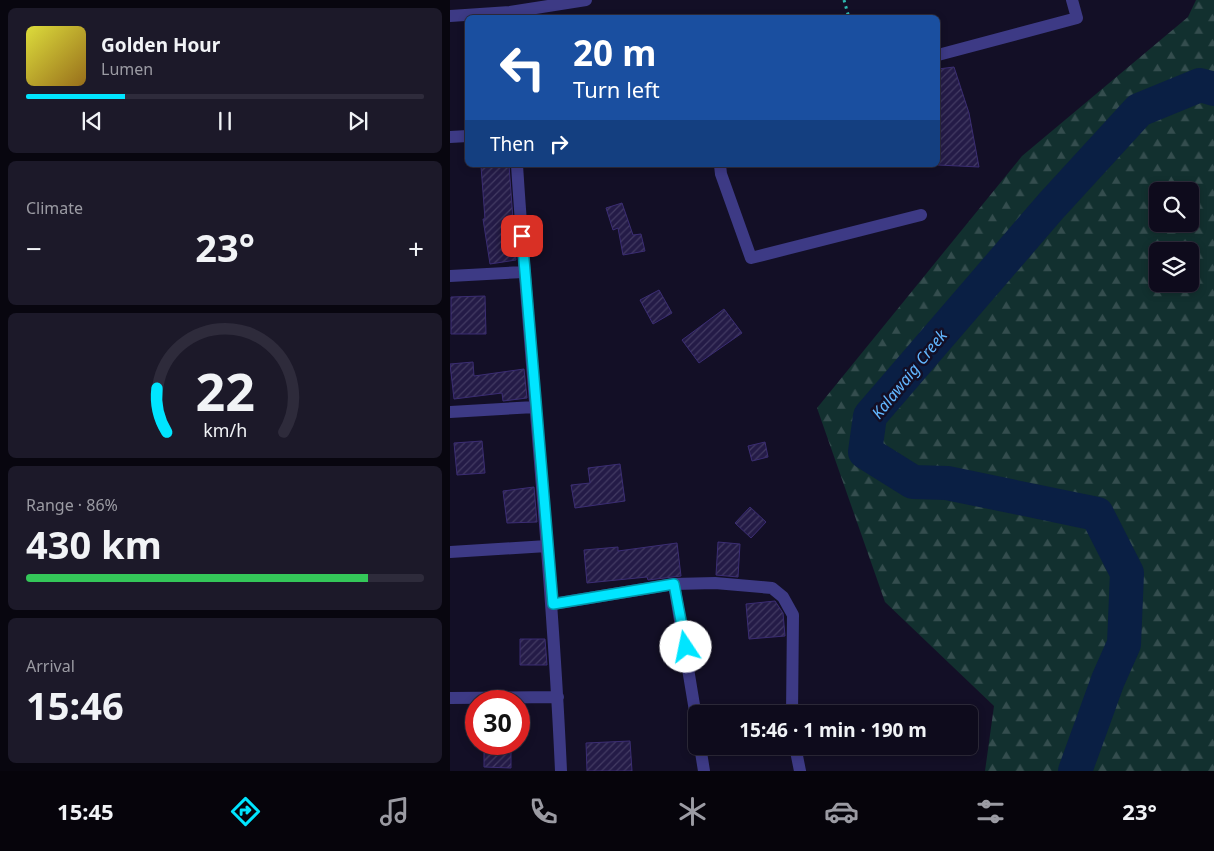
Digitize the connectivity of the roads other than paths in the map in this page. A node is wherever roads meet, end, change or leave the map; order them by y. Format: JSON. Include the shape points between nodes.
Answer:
{"nodes":[{"id":1,"x":586,"y":0,"type":"edge"},
{"id":2,"x":1072,"y":0,"type":"edge"},
{"id":3,"x":510,"y":15,"type":"edge"},
{"id":4,"x":450,"y":16,"type":"edge"},
{"id":5,"x":465,"y":16,"type":"edge"},
{"id":6,"x":940,"y":54,"type":"edge"},
{"id":7,"x":465,"y":136,"type":"edge"},
{"id":8,"x":450,"y":137,"type":"edge"},
{"id":9,"x":517,"y":167,"type":"edge"},
{"id":10,"x":720,"y":167,"type":"edge"},
{"id":11,"x":921,"y":215,"type":"dead end"},
{"id":12,"x":524,"y":272,"type":"junction"},
{"id":13,"x":450,"y":276,"type":"edge"},
{"id":14,"x":535,"y":408,"type":"junction"},
{"id":15,"x":450,"y":412,"type":"edge"},
{"id":16,"x":547,"y":546,"type":"junction"},
{"id":17,"x":450,"y":552,"type":"edge"},
{"id":18,"x":674,"y":584,"type":"junction"},
{"id":19,"x":553,"y":604,"type":"junction"},
{"id":20,"x":450,"y":698,"type":"edge"},
{"id":21,"x":558,"y":698,"type":"junction"},
{"id":22,"x":694,"y":705,"type":"edge"},
{"id":23,"x":792,"y":705,"type":"edge"},
{"id":24,"x":701,"y":755,"type":"edge"},
{"id":25,"x":797,"y":755,"type":"edge"},
{"id":26,"x":561,"y":771,"type":"edge"},
{"id":27,"x":704,"y":771,"type":"edge"},
{"id":28,"x":800,"y":771,"type":"edge"}],
"edges":[{"from":1,"to":3,"type":"street"},
{"from":2,"to":6,"type":"street","via":[[1077,18]]},
{"from":4,"to":5,"type":"street"},
{"from":7,"to":8,"type":"street"},
{"from":9,"to":12,"type":"street"},
{"from":10,"to":11,"type":"street","via":[[751,258]]},
{"from":12,"to":13,"type":"street"},
{"from":12,"to":14,"type":"street"},
{"from":14,"to":15,"type":"street"},
{"from":14,"to":16,"type":"street"},
{"from":16,"to":17,"type":"street"},
{"from":16,"to":19,"type":"street"},
{"from":18,"to":19,"type":"street"},
{"from":18,"to":22,"type":"street"},
{"from":18,"to":23,"type":"street","via":[[714,583],[772,588],[783,598],[793,615]]},
{"from":19,"to":21,"type":"street"},
{"from":20,"to":21,"type":"street"},
{"from":21,"to":26,"type":"street"},
{"from":24,"to":27,"type":"street"},
{"from":25,"to":28,"type":"street"}]}
